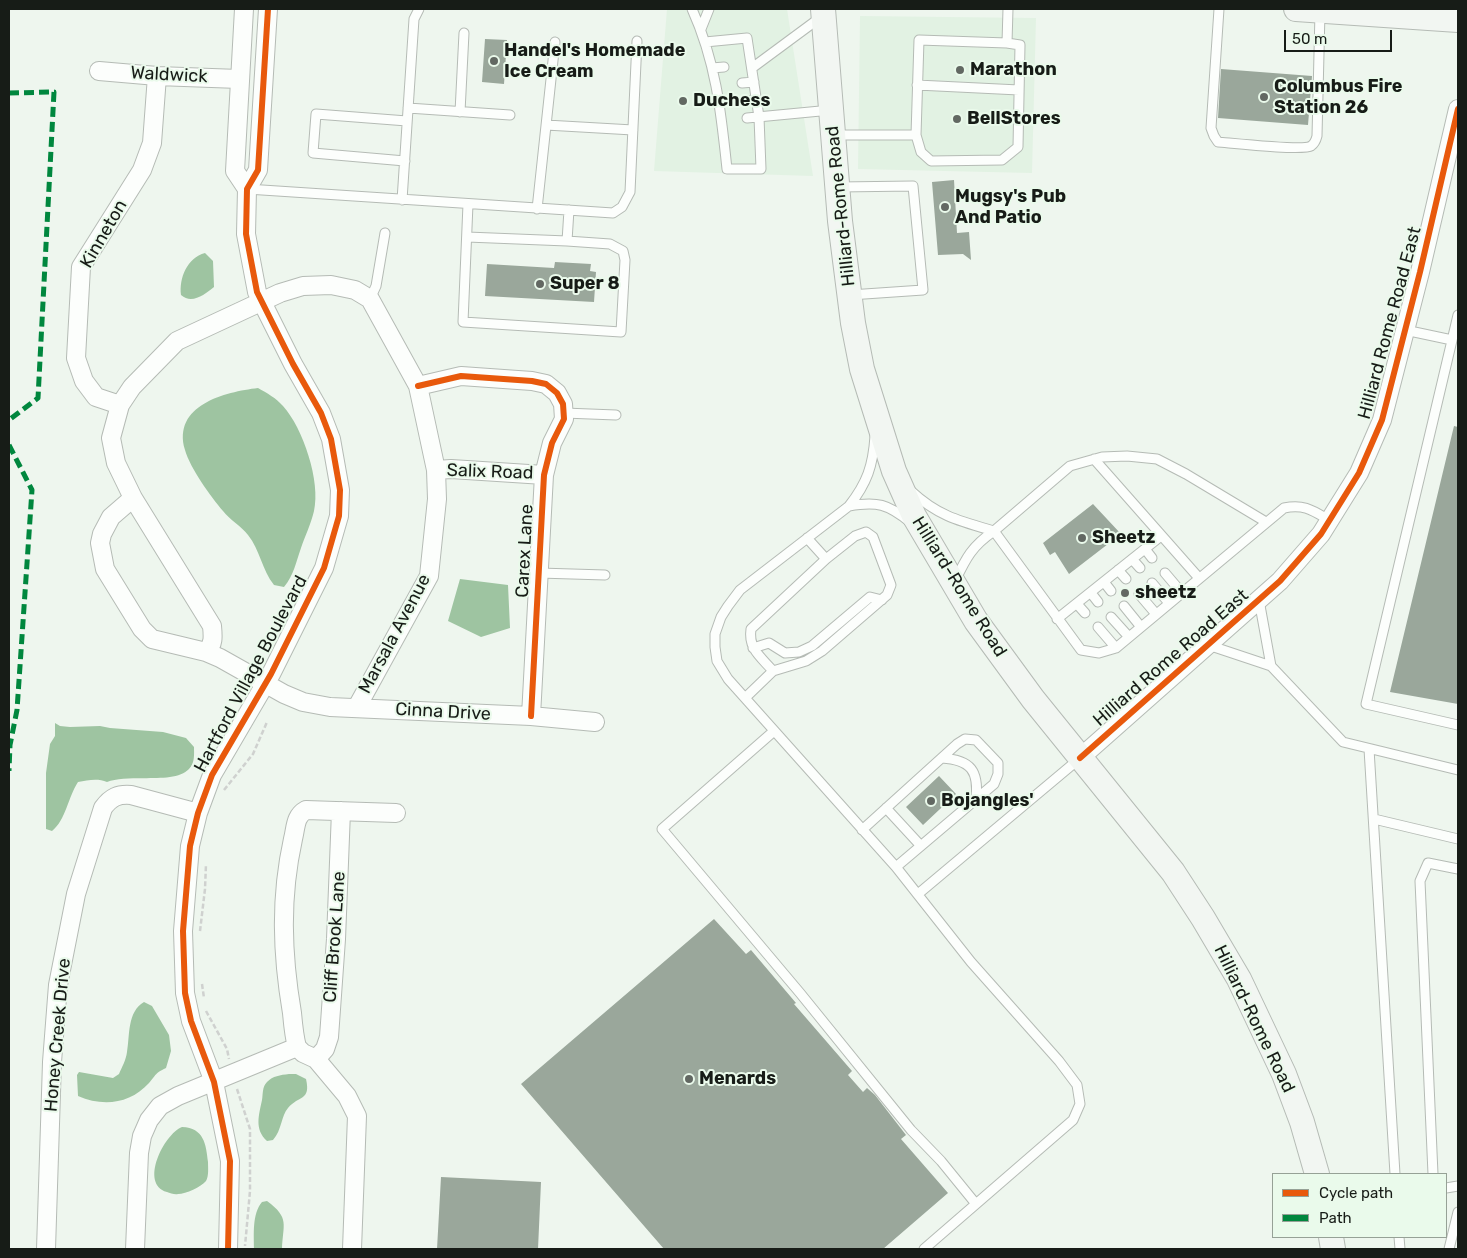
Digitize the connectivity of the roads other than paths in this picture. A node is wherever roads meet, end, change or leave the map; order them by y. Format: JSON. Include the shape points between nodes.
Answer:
{"nodes":[{"id":1,"x":244,"y":9,"type":"edge"},
{"id":2,"x":268,"y":9,"type":"edge"},
{"id":3,"x":411,"y":9,"type":"edge"},
{"id":4,"x":419,"y":9,"type":"edge"},
{"id":5,"x":692,"y":9,"type":"edge"},
{"id":6,"x":709,"y":9,"type":"edge"},
{"id":7,"x":1008,"y":9,"type":"edge"},
{"id":8,"x":1219,"y":9,"type":"edge"},
{"id":9,"x":1296,"y":9,"type":"edge"},
{"id":10,"x":1320,"y":10,"type":"junction"},
{"id":11,"x":823,"y":12,"type":"edge"},
{"id":12,"x":414,"y":19,"type":"junction"},
{"id":13,"x":1458,"y":20,"type":"edge"},
{"id":14,"x":701,"y":29,"type":"junction"},
{"id":15,"x":464,"y":33,"type":"dead end"},
{"id":16,"x":637,"y":41,"type":"dead end"},
{"id":17,"x":555,"y":42,"type":"dead end"},
{"id":18,"x":705,"y":42,"type":"junction"},
{"id":19,"x":1007,"y":43,"type":"junction"},
{"id":20,"x":741,"y":66,"type":"dead end"},
{"id":21,"x":752,"y":66,"type":"junction"},
{"id":22,"x":724,"y":67,"type":"dead end"},
{"id":23,"x":712,"y":68,"type":"junction"},
{"id":24,"x":99,"y":71,"type":"dead end"},
{"id":25,"x":157,"y":76,"type":"junction"},
{"id":26,"x":239,"y":79,"type":"junction"},
{"id":27,"x":754,"y":82,"type":"junction"},
{"id":28,"x":742,"y":83,"type":"dead end"},
{"id":29,"x":917,"y":85,"type":"junction"},
{"id":30,"x":1019,"y":90,"type":"junction"},
{"id":31,"x":757,"y":100,"type":"junction"},
{"id":32,"x":744,"y":101,"type":"dead end"},
{"id":33,"x":408,"y":108,"type":"junction"},
{"id":34,"x":1458,"y":109,"type":"edge"},
{"id":35,"x":831,"y":110,"type":"junction"},
{"id":36,"x":460,"y":112,"type":"junction"},
{"id":37,"x":510,"y":115,"type":"dead end"},
{"id":38,"x":759,"y":117,"type":"junction"},
{"id":39,"x":746,"y":118,"type":"dead end"},
{"id":40,"x":407,"y":121,"type":"junction"},
{"id":41,"x":546,"y":125,"type":"junction"},
{"id":42,"x":633,"y":130,"type":"junction"},
{"id":43,"x":749,"y":134,"type":"dead end"},
{"id":44,"x":760,"y":134,"type":"junction"},
{"id":45,"x":834,"y":135,"type":"junction"},
{"id":46,"x":916,"y":135,"type":"junction"},
{"id":47,"x":405,"y":161,"type":"junction"},
{"id":48,"x":838,"y":187,"type":"junction"},
{"id":49,"x":247,"y":189,"type":"junction"},
{"id":50,"x":402,"y":200,"type":"junction"},
{"id":51,"x":468,"y":204,"type":"junction"},
{"id":52,"x":537,"y":209,"type":"junction"},
{"id":53,"x":569,"y":210,"type":"junction"},
{"id":54,"x":385,"y":233,"type":"dead end"},
{"id":55,"x":467,"y":236,"type":"junction"},
{"id":56,"x":567,"y":241,"type":"junction"},
{"id":57,"x":850,"y":295,"type":"junction"},
{"id":58,"x":370,"y":299,"type":"junction"},
{"id":59,"x":262,"y":303,"type":"junction"},
{"id":60,"x":1458,"y":315,"type":"edge"},
{"id":61,"x":1405,"y":330,"type":"junction"},
{"id":62,"x":1452,"y":340,"type":"junction"},
{"id":63,"x":418,"y":386,"type":"junction"},
{"id":64,"x":120,"y":405,"type":"junction"},
{"id":65,"x":875,"y":409,"type":"junction"},
{"id":66,"x":564,"y":413,"type":"junction"},
{"id":67,"x":616,"y":416,"type":"dead end"},
{"id":68,"x":1094,"y":459,"type":"junction"},
{"id":69,"x":436,"y":470,"type":"junction"},
{"id":70,"x":544,"y":475,"type":"junction"},
{"id":71,"x":897,"y":478,"type":"junction"},
{"id":72,"x":133,"y":498,"type":"junction"},
{"id":73,"x":848,"y":506,"type":"junction"},
{"id":74,"x":1329,"y":520,"type":"junction"},
{"id":75,"x":1266,"y":522,"type":"junction"},
{"id":76,"x":994,"y":531,"type":"junction"},
{"id":77,"x":924,"y":532,"type":"junction"},
{"id":78,"x":1161,"y":536,"type":"junction"},
{"id":79,"x":807,"y":538,"type":"junction"},
{"id":80,"x":1145,"y":549,"type":"junction"},
{"id":81,"x":1152,"y":558,"type":"dead end"},
{"id":82,"x":1132,"y":559,"type":"junction"},
{"id":83,"x":826,"y":560,"type":"junction"},
{"id":84,"x":1140,"y":568,"type":"dead end"},
{"id":85,"x":1118,"y":570,"type":"junction"},
{"id":86,"x":539,"y":573,"type":"junction"},
{"id":87,"x":1165,"y":573,"type":"dead end"},
{"id":88,"x":605,"y":575,"type":"dead end"},
{"id":89,"x":1199,"y":578,"type":"junction"},
{"id":90,"x":1126,"y":579,"type":"dead end"},
{"id":91,"x":1104,"y":582,"type":"junction"},
{"id":92,"x":954,"y":583,"type":"junction"},
{"id":93,"x":1152,"y":583,"type":"dead end"},
{"id":94,"x":1111,"y":591,"type":"dead end"},
{"id":95,"x":1090,"y":593,"type":"junction"},
{"id":96,"x":1182,"y":593,"type":"junction"},
{"id":97,"x":1139,"y":594,"type":"dead end"},
{"id":98,"x":882,"y":600,"type":"junction"},
{"id":99,"x":1259,"y":600,"type":"junction"},
{"id":100,"x":1098,"y":602,"type":"dead end"},
{"id":101,"x":1169,"y":603,"type":"junction"},
{"id":102,"x":1077,"y":604,"type":"junction"},
{"id":103,"x":1124,"y":606,"type":"dead end"},
{"id":104,"x":1085,"y":613,"type":"dead end"},
{"id":105,"x":1156,"y":614,"type":"junction"},
{"id":106,"x":1111,"y":617,"type":"dead end"},
{"id":107,"x":1057,"y":620,"type":"junction"},
{"id":108,"x":1098,"y":627,"type":"dead end"},
{"id":109,"x":1141,"y":627,"type":"junction"},
{"id":110,"x":1129,"y":637,"type":"junction"},
{"id":111,"x":1208,"y":646,"type":"junction"},
{"id":112,"x":753,"y":648,"type":"junction"},
{"id":113,"x":1116,"y":648,"type":"junction"},
{"id":114,"x":206,"y":652,"type":"junction"},
{"id":115,"x":1271,"y":666,"type":"junction"},
{"id":116,"x":773,"y":671,"type":"junction"},
{"id":117,"x":265,"y":684,"type":"junction"},
{"id":118,"x":745,"y":698,"type":"junction"},
{"id":119,"x":357,"y":707,"type":"junction"},
{"id":120,"x":531,"y":716,"type":"junction"},
{"id":121,"x":596,"y":722,"type":"dead end"},
{"id":122,"x":1458,"y":725,"type":"edge"},
{"id":123,"x":774,"y":730,"type":"junction"},
{"id":124,"x":1369,"y":749,"type":"junction"},
{"id":125,"x":942,"y":758,"type":"junction"},
{"id":126,"x":1080,"y":758,"type":"junction"},
{"id":127,"x":1458,"y":770,"type":"edge"},
{"id":128,"x":976,"y":799,"type":"junction"},
{"id":129,"x":886,"y":808,"type":"junction"},
{"id":130,"x":341,"y":811,"type":"junction"},
{"id":131,"x":198,"y":813,"type":"junction"},
{"id":132,"x":396,"y":813,"type":"dead end"},
{"id":133,"x":1374,"y":819,"type":"junction"},
{"id":134,"x":862,"y":830,"type":"junction"},
{"id":135,"x":1458,"y":839,"type":"edge"},
{"id":136,"x":921,"y":846,"type":"junction"},
{"id":137,"x":896,"y":867,"type":"junction"},
{"id":138,"x":1458,"y":869,"type":"edge"},
{"id":139,"x":918,"y":894,"type":"junction"},
{"id":140,"x":297,"y":1047,"type":"junction"},
{"id":141,"x":316,"y":1059,"type":"junction"},
{"id":142,"x":214,"y":1082,"type":"junction"},
{"id":143,"x":1317,"y":1173,"type":"edge"},
{"id":144,"x":1395,"y":1173,"type":"edge"},
{"id":145,"x":1433,"y":1173,"type":"edge"},
{"id":146,"x":976,"y":1204,"type":"junction"},
{"id":147,"x":1458,"y":1212,"type":"edge"},
{"id":148,"x":46,"y":1249,"type":"edge"},
{"id":149,"x":135,"y":1249,"type":"edge"},
{"id":150,"x":228,"y":1249,"type":"edge"},
{"id":151,"x":352,"y":1249,"type":"edge"},
{"id":152,"x":924,"y":1249,"type":"edge"},
{"id":153,"x":1449,"y":1249,"type":"edge"}],
"edges":[{"from":1,"to":26,"type":"street"},
{"from":2,"to":49,"type":"street","name":"Hartford Village Boulevard","via":[[258,170]]},
{"from":3,"to":12,"type":"lane"},
{"from":4,"to":12,"type":"lane"},
{"from":5,"to":14,"type":"lane"},
{"from":6,"to":14,"type":"lane"},
{"from":7,"to":19,"type":"lane"},
{"from":8,"to":10,"type":"lane","via":[[1211,128],[1214,136],[1218,142],[1290,147],[1308,147],[1317,136]]},
{"from":9,"to":10,"type":"main road"},
{"from":10,"to":13,"type":"main road"},
{"from":11,"to":21,"type":"lane"},
{"from":11,"to":35,"type":"main road","name":"Hilliard-Rome Road"},
{"from":12,"to":33,"type":"lane"},
{"from":14,"to":18,"type":"lane"},
{"from":15,"to":36,"type":"lane"},
{"from":16,"to":42,"type":"lane"},
{"from":17,"to":41,"type":"lane"},
{"from":18,"to":21,"type":"lane","via":[[747,38]]},
{"from":18,"to":23,"type":"lane"},
{"from":19,"to":29,"type":"lane","via":[[919,40]]},
{"from":19,"to":30,"type":"lane","via":[[1020,46]]},
{"from":20,"to":21,"type":"lane"},
{"from":21,"to":27,"type":"lane"},
{"from":22,"to":23,"type":"lane"},
{"from":23,"to":44,"type":"lane","via":[[721,85],[724,103],[729,152],[727,169],[761,169],[755,151]]},
{"from":24,"to":25,"type":"street","name":"Waldwick"},
{"from":25,"to":26,"type":"street","name":"Waldwick"},
{"from":25,"to":64,"type":"street","name":"Kinneton","via":[[152,143],[142,170],[81,267],[76,358],[84,381],[96,397]]},
{"from":26,"to":49,"type":"street","via":[[235,171]]},
{"from":27,"to":28,"type":"lane"},
{"from":27,"to":31,"type":"lane"},
{"from":29,"to":30,"type":"lane"},
{"from":29,"to":46,"type":"lane"},
{"from":30,"to":46,"type":"lane","via":[[1018,147],[1002,160],[931,161],[922,152]]},
{"from":31,"to":32,"type":"lane"},
{"from":31,"to":38,"type":"lane"},
{"from":33,"to":36,"type":"lane"},
{"from":33,"to":40,"type":"lane"},
{"from":34,"to":61,"type":"street","name":"Hilliard Rome Road East"},
{"from":35,"to":38,"type":"lane"},
{"from":35,"to":45,"type":"main road","name":"Hilliard-Rome Road"},
{"from":36,"to":37,"type":"lane"},
{"from":38,"to":39,"type":"lane"},
{"from":38,"to":44,"type":"lane"},
{"from":40,"to":47,"type":"lane"},
{"from":40,"to":47,"type":"lane","via":[[316,114],[313,153]]},
{"from":41,"to":42,"type":"lane"},
{"from":41,"to":52,"type":"lane"},
{"from":42,"to":53,"type":"lane","via":[[630,192],[622,207],[614,213]]},
{"from":43,"to":44,"type":"lane"},
{"from":45,"to":46,"type":"lane"},
{"from":45,"to":48,"type":"main road","name":"Hilliard-Rome Road"},
{"from":47,"to":50,"type":"lane"},
{"from":48,"to":57,"type":"main road","name":"Hilliard-Rome Road"},
{"from":48,"to":57,"type":"lane","via":[[913,186],[923,290]]},
{"from":49,"to":50,"type":"lane"},
{"from":49,"to":59,"type":"street","name":"Hartford Village Boulevard","via":[[246,234],[256,292]]},
{"from":50,"to":51,"type":"lane"},
{"from":51,"to":52,"type":"lane"},
{"from":51,"to":55,"type":"lane"},
{"from":52,"to":53,"type":"lane"},
{"from":53,"to":56,"type":"lane"},
{"from":54,"to":58,"type":"lane","via":[[376,286]]},
{"from":55,"to":56,"type":"lane"},
{"from":55,"to":56,"type":"lane","via":[[463,322],[621,332],[623,251],[610,244]]},
{"from":57,"to":65,"type":"main road","name":"Hilliard-Rome Road","via":[[857,347]]},
{"from":58,"to":59,"type":"street","via":[[355,290],[331,285],[303,286]]},
{"from":58,"to":63,"type":"street","name":"Marsala Avenue"},
{"from":59,"to":64,"type":"street","via":[[177,341],[132,387]]},
{"from":59,"to":117,"type":"street","name":"Hartford Village Boulevard","via":[[321,413],[331,439],[340,490],[339,516],[324,568]]},
{"from":60,"to":62,"type":"lane"},
{"from":61,"to":62,"type":"lane"},
{"from":61,"to":74,"type":"street","name":"Hilliard Rome Road East","via":[[1382,420],[1359,472]]},
{"from":62,"to":122,"type":"lane","via":[[1366,704]]},
{"from":63,"to":66,"type":"street","via":[[461,376],[532,381],[546,384],[557,392]]},
{"from":63,"to":69,"type":"street","name":"Marsala Avenue"},
{"from":64,"to":72,"type":"street","via":[[111,438],[116,463]]},
{"from":65,"to":71,"type":"main road","name":"Hilliard-Rome Road"},
{"from":65,"to":73,"type":"lane","via":[[876,438],[868,478]]},
{"from":66,"to":67,"type":"lane"},
{"from":66,"to":70,"type":"street","name":"Carex Lane"},
{"from":68,"to":75,"type":"lane","via":[[1127,456],[1157,459]]},
{"from":68,"to":76,"type":"lane","via":[[1070,466]]},
{"from":68,"to":78,"type":"lane"},
{"from":69,"to":70,"type":"street","name":"Salix Road"},
{"from":69,"to":119,"type":"street","name":"Marsala Avenue","via":[[437,499],[429,576]]},
{"from":70,"to":86,"type":"street","name":"Carex Lane"},
{"from":71,"to":76,"type":"lane","via":[[924,503],[948,517]]},
{"from":71,"to":77,"type":"main road","name":"Hilliard-Rome Road"},
{"from":72,"to":114,"type":"street","via":[[212,626],[211,647]]},
{"from":72,"to":114,"type":"street","name":"Cinna Drive","via":[[111,518],[102,534],[100,542],[105,569],[142,629],[152,639]]},
{"from":73,"to":77,"type":"lane","via":[[863,503],[886,506]]},
{"from":73,"to":79,"type":"lane"},
{"from":74,"to":75,"type":"lane","via":[[1296,505],[1284,508]]},
{"from":74,"to":99,"type":"street","name":"Hilliard Rome Road East","via":[[1321,534],[1280,581]]},
{"from":75,"to":89,"type":"lane"},
{"from":76,"to":92,"type":"lane","via":[[978,542]]},
{"from":76,"to":107,"type":"lane"},
{"from":77,"to":92,"type":"main road","name":"Hilliard-Rome Road"},
{"from":78,"to":80,"type":"lane"},
{"from":78,"to":89,"type":"lane"},
{"from":79,"to":83,"type":"lane"},
{"from":79,"to":118,"type":"lane","via":[[740,590],[721,617],[715,647],[718,661],[728,679]]},
{"from":80,"to":81,"type":"lane"},
{"from":80,"to":82,"type":"lane"},
{"from":82,"to":84,"type":"lane"},
{"from":82,"to":85,"type":"lane"},
{"from":83,"to":98,"type":"lane","via":[[855,536],[866,532],[873,537],[891,585]]},
{"from":83,"to":112,"type":"lane","via":[[751,629]]},
{"from":85,"to":90,"type":"lane"},
{"from":85,"to":91,"type":"lane"},
{"from":86,"to":88,"type":"lane"},
{"from":86,"to":120,"type":"street","name":"Carex Lane"},
{"from":87,"to":96,"type":"lane"},
{"from":89,"to":96,"type":"lane"},
{"from":91,"to":94,"type":"lane"},
{"from":91,"to":95,"type":"lane"},
{"from":92,"to":126,"type":"main road","name":"Hilliard-Rome Road","via":[[976,621]]},
{"from":93,"to":101,"type":"lane"},
{"from":95,"to":100,"type":"lane"},
{"from":95,"to":102,"type":"lane"},
{"from":96,"to":101,"type":"lane"},
{"from":97,"to":105,"type":"lane"},
{"from":98,"to":112,"type":"lane","via":[[870,596],[812,646],[799,652],[785,653],[770,643]]},
{"from":98,"to":116,"type":"lane","via":[[822,651]]},
{"from":99,"to":111,"type":"street","name":"Hilliard Rome Road East"},
{"from":99,"to":115,"type":"lane"},
{"from":101,"to":105,"type":"lane"},
{"from":102,"to":104,"type":"lane"},
{"from":102,"to":107,"type":"lane"},
{"from":103,"to":109,"type":"lane"},
{"from":105,"to":109,"type":"lane"},
{"from":106,"to":110,"type":"lane"},
{"from":107,"to":113,"type":"lane","via":[[1081,650],[1099,653]]},
{"from":108,"to":113,"type":"lane"},
{"from":109,"to":110,"type":"lane"},
{"from":110,"to":113,"type":"lane"},
{"from":111,"to":115,"type":"lane"},
{"from":111,"to":126,"type":"street","name":"Hilliard Rome Road East"},
{"from":112,"to":116,"type":"lane"},
{"from":114,"to":117,"type":"street","name":"Cinna Drive"},
{"from":115,"to":124,"type":"lane","via":[[1343,742]]},
{"from":116,"to":118,"type":"lane"},
{"from":117,"to":119,"type":"street","name":"Cinna Drive","via":[[303,702]]},
{"from":117,"to":131,"type":"street","name":"Hartford Village Boulevard","via":[[212,775]]},
{"from":118,"to":123,"type":"lane"},
{"from":119,"to":120,"type":"street","name":"Cinna Drive"},
{"from":120,"to":121,"type":"street","name":"Cinna Drive"},
{"from":123,"to":134,"type":"lane"},
{"from":123,"to":146,"type":"lane","via":[[662,829]]},
{"from":124,"to":127,"type":"lane"},
{"from":124,"to":133,"type":"lane"},
{"from":125,"to":128,"type":"lane","via":[[956,759],[975,773],[978,785]]},
{"from":125,"to":128,"type":"lane","via":[[965,739],[976,740],[998,762],[994,784]]},
{"from":125,"to":129,"type":"lane"},
{"from":126,"to":139,"type":"lane"},
{"from":126,"to":143,"type":"main road","name":"Hilliard-Rome Road","via":[[1173,872],[1239,979],[1284,1074]]},
{"from":128,"to":136,"type":"lane"},
{"from":129,"to":134,"type":"lane"},
{"from":129,"to":136,"type":"lane"},
{"from":130,"to":132,"type":"street"},
{"from":130,"to":140,"type":"street","via":[[306,810],[301,813],[290,851],[283,912],[284,964]]},
{"from":130,"to":141,"type":"street","name":"Cliff Brook Lane","via":[[329,1038]]},
{"from":131,"to":142,"type":"street","name":"Hartford Village Boulevard","via":[[190,846],[183,931],[185,993],[191,1020]]},
{"from":131,"to":148,"type":"street","name":"Honey Creek Drive","via":[[120,794],[103,808],[76,894],[58,985]]},
{"from":133,"to":135,"type":"lane"},
{"from":133,"to":144,"type":"lane"},
{"from":134,"to":137,"type":"lane"},
{"from":136,"to":137,"type":"lane"},
{"from":137,"to":139,"type":"lane"},
{"from":138,"to":145,"type":"lane","via":[[1428,863],[1420,881]]},
{"from":139,"to":146,"type":"lane","via":[[971,962],[1077,1085],[1080,1104],[1073,1120]]},
{"from":140,"to":141,"type":"street"},
{"from":140,"to":142,"type":"street"},
{"from":141,"to":151,"type":"street","via":[[347,1096],[357,1116]]},
{"from":142,"to":149,"type":"street","via":[[160,1106],[149,1120],[139,1153]]},
{"from":142,"to":150,"type":"street","name":"Hartford Village Boulevard","via":[[230,1161]]},
{"from":146,"to":152,"type":"lane"},
{"from":147,"to":153,"type":"lane"}]}
